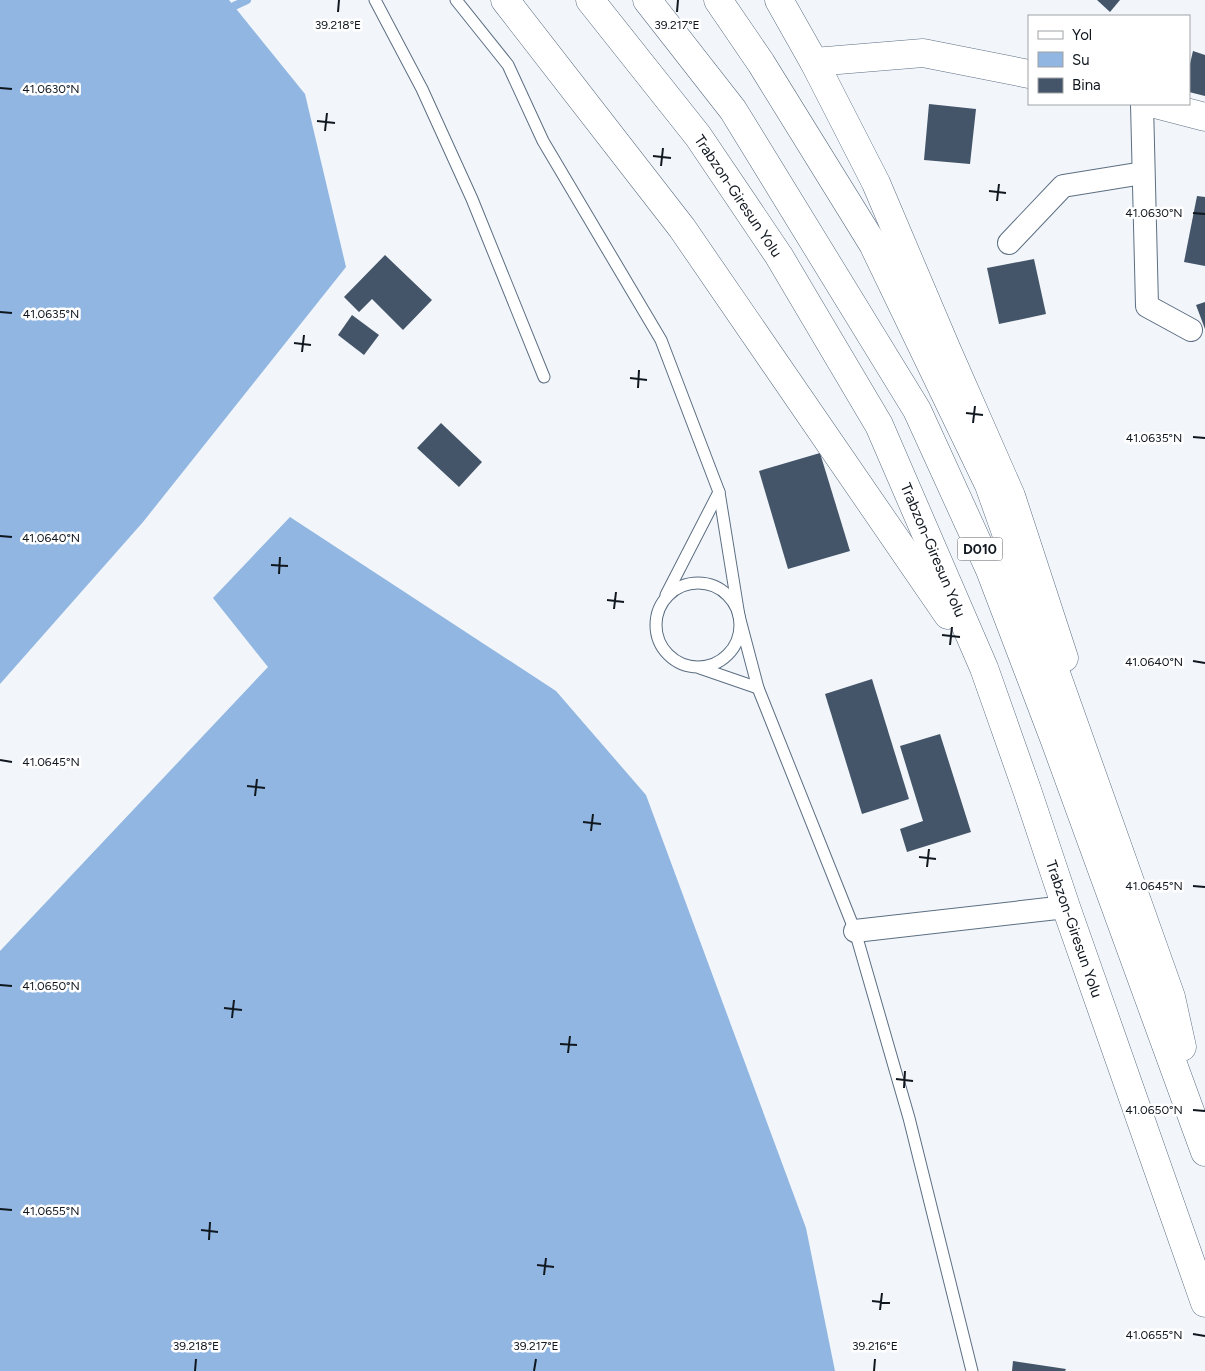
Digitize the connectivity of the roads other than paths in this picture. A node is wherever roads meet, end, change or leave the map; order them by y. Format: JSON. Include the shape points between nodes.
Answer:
{"nodes":[{"id":1,"x":375,"y":0,"type":"edge"},
{"id":2,"x":456,"y":0,"type":"edge"},
{"id":3,"x":505,"y":0,"type":"edge"},
{"id":4,"x":590,"y":0,"type":"edge"},
{"id":5,"x":647,"y":0,"type":"edge"},
{"id":6,"x":718,"y":0,"type":"edge"},
{"id":7,"x":779,"y":0,"type":"edge"},
{"id":8,"x":814,"y":62,"type":"junction"},
{"id":9,"x":1028,"y":74,"type":"edge"},
{"id":10,"x":1142,"y":105,"type":"edge"},
{"id":11,"x":1159,"y":105,"type":"edge"},
{"id":12,"x":1205,"y":117,"type":"edge"},
{"id":13,"x":1143,"y":173,"type":"junction"},
{"id":14,"x":1009,"y":243,"type":"dead end"},
{"id":15,"x":1191,"y":330,"type":"dead end"},
{"id":16,"x":544,"y":377,"type":"dead end"},
{"id":17,"x":719,"y":492,"type":"junction"},
{"id":18,"x":662,"y":604,"type":"junction"},
{"id":19,"x":739,"y":616,"type":"junction"},
{"id":20,"x":696,"y":667,"type":"junction"},
{"id":21,"x":984,"y":668,"type":"junction"},
{"id":22,"x":758,"y":688,"type":"junction"},
{"id":23,"x":1135,"y":896,"type":"junction"},
{"id":24,"x":1066,"y":907,"type":"junction"},
{"id":25,"x":855,"y":930,"type":"junction"},
{"id":26,"x":1205,"y":1152,"type":"edge"},
{"id":27,"x":1205,"y":1303,"type":"edge"},
{"id":28,"x":972,"y":1371,"type":"edge"}],
"edges":[{"from":1,"to":16,"type":"lane","via":[[422,89],[468,190]]},
{"from":2,"to":17,"type":"lane","via":[[508,65],[543,142],[661,340]]},
{"from":3,"to":21,"type":"main road","via":[[682,228]]},
{"from":4,"to":21,"type":"main road","name":"Trabzon-Giresun Yolu","number":"D010","via":[[698,136],[779,256],[869,408]]},
{"from":5,"to":26,"type":"main road","number":"D010","via":[[733,110],[917,410],[990,570]]},
{"from":6,"to":23,"type":"main road","via":[[762,63],[873,244],[989,485]]},
{"from":7,"to":8,"type":"main road"},
{"from":8,"to":9,"type":"main road","via":[[923,53]]},
{"from":8,"to":23,"type":"main road","via":[[876,183],[1011,496],[1123,838]]},
{"from":10,"to":13,"type":"street"},
{"from":11,"to":12,"type":"main road"},
{"from":13,"to":14,"type":"street","via":[[1063,186]]},
{"from":13,"to":15,"type":"street","via":[[1147,306]]},
{"from":17,"to":18,"type":"lane"},
{"from":17,"to":19,"type":"lane"},
{"from":18,"to":19,"type":"lane","via":[[677,588],[699,583],[720,589],[729,596]]},
{"from":18,"to":20,"type":"lane","via":[[656,631],[661,645],[670,656]]},
{"from":19,"to":20,"type":"lane","via":[[738,638],[733,648],[717,662]]},
{"from":19,"to":22,"type":"lane"},
{"from":20,"to":22,"type":"lane"},
{"from":21,"to":24,"type":"main road","name":"Trabzon-Giresun Yolu","number":"D010"},
{"from":22,"to":25,"type":"lane"},
{"from":23,"to":26,"type":"main road","via":[[1171,997]]},
{"from":24,"to":25,"type":"street"},
{"from":24,"to":27,"type":"main road","name":"Trabzon-Giresun Yolu","number":"D010"},
{"from":25,"to":28,"type":"lane","via":[[909,1118]]}]}
